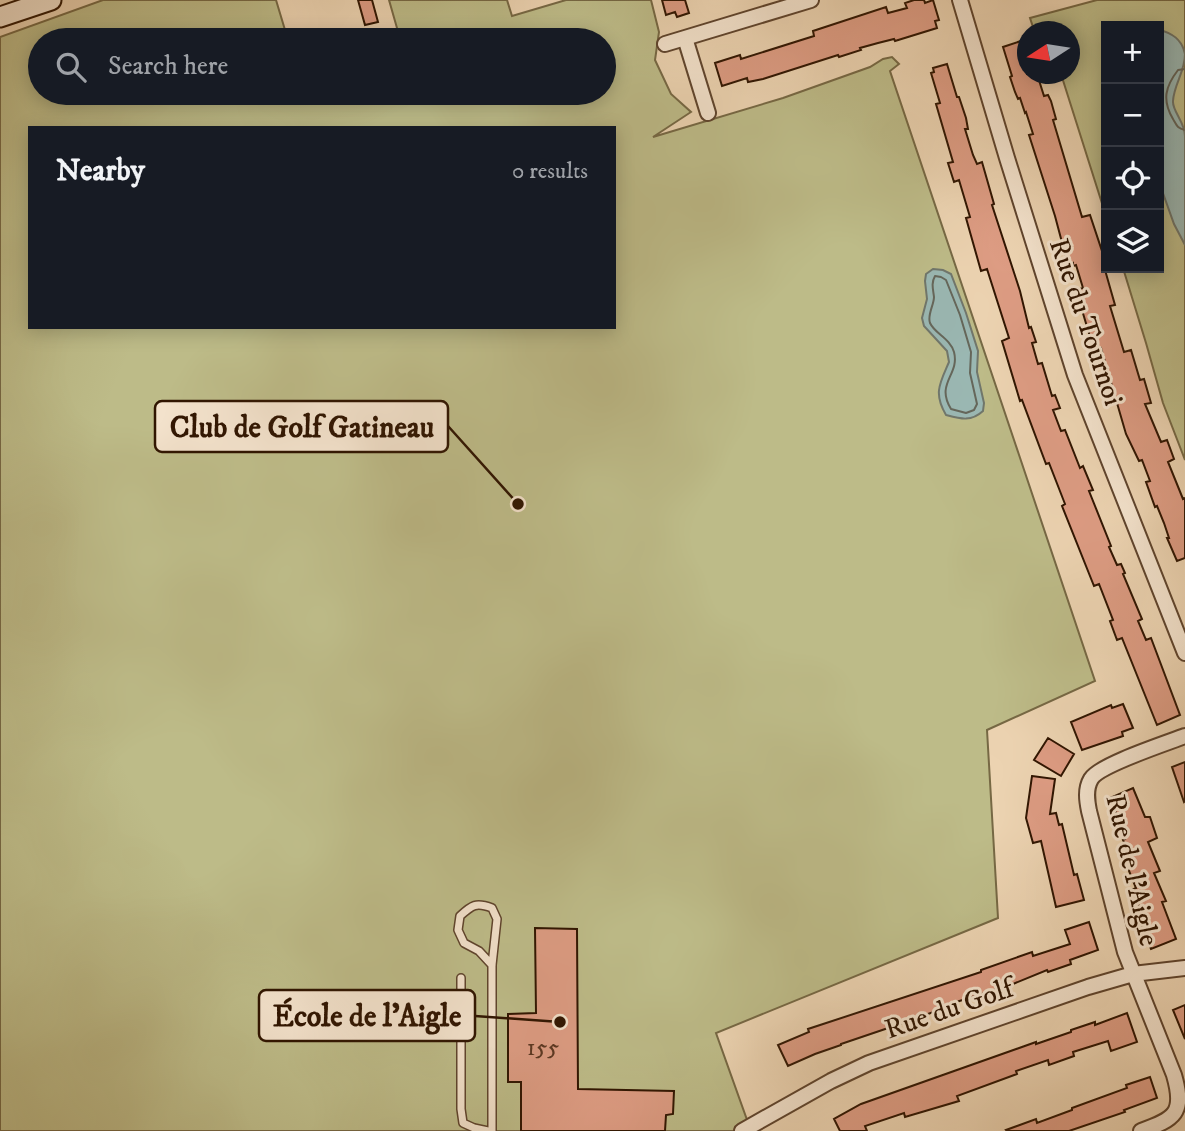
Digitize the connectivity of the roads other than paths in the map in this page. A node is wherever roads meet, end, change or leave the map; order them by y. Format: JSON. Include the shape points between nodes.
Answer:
{"nodes":[{"id":1,"x":51,"y":0,"type":"edge"},
{"id":2,"x":811,"y":0,"type":"edge"},
{"id":3,"x":960,"y":0,"type":"edge"},
{"id":4,"x":0,"y":18,"type":"edge"},
{"id":5,"x":685,"y":38,"type":"junction"},
{"id":6,"x":665,"y":44,"type":"dead end"},
{"id":7,"x":708,"y":113,"type":"dead end"},
{"id":8,"x":1185,"y":653,"type":"edge"},
{"id":9,"x":1185,"y":736,"type":"edge"},
{"id":10,"x":492,"y":965,"type":"junction"},
{"id":11,"x":1185,"y":968,"type":"edge"},
{"id":12,"x":1133,"y":974,"type":"junction"},
{"id":13,"x":461,"y":978,"type":"dead end"},
{"id":14,"x":748,"y":1130,"type":"edge"},
{"id":15,"x":490,"y":1131,"type":"edge"},
{"id":16,"x":1141,"y":1131,"type":"edge"}],
"edges":[{"from":1,"to":4,"type":"main road"},
{"from":2,"to":5,"type":"street"},
{"from":3,"to":8,"type":"street","name":"Rue du Tournoi","via":[[1075,376]]},
{"from":5,"to":6,"type":"street"},
{"from":5,"to":7,"type":"street"},
{"from":9,"to":12,"type":"street","name":"Rue de l'Aigle","via":[[1104,768],[1088,783],[1089,811]]},
{"from":10,"to":10,"type":"lane","via":[[497,919],[492,908],[471,906],[460,916],[458,930],[464,943]]},
{"from":10,"to":15,"type":"lane"},
{"from":11,"to":12,"type":"street","name":"Rue du Golf"},
{"from":12,"to":14,"type":"street","name":"Rue du Golf","via":[[869,1063],[831,1080]]},
{"from":12,"to":16,"type":"street","name":"Rue de l'Aigle","via":[[1179,1096],[1169,1118]]},
{"from":13,"to":15,"type":"lane","via":[[463,1123]]}]}
